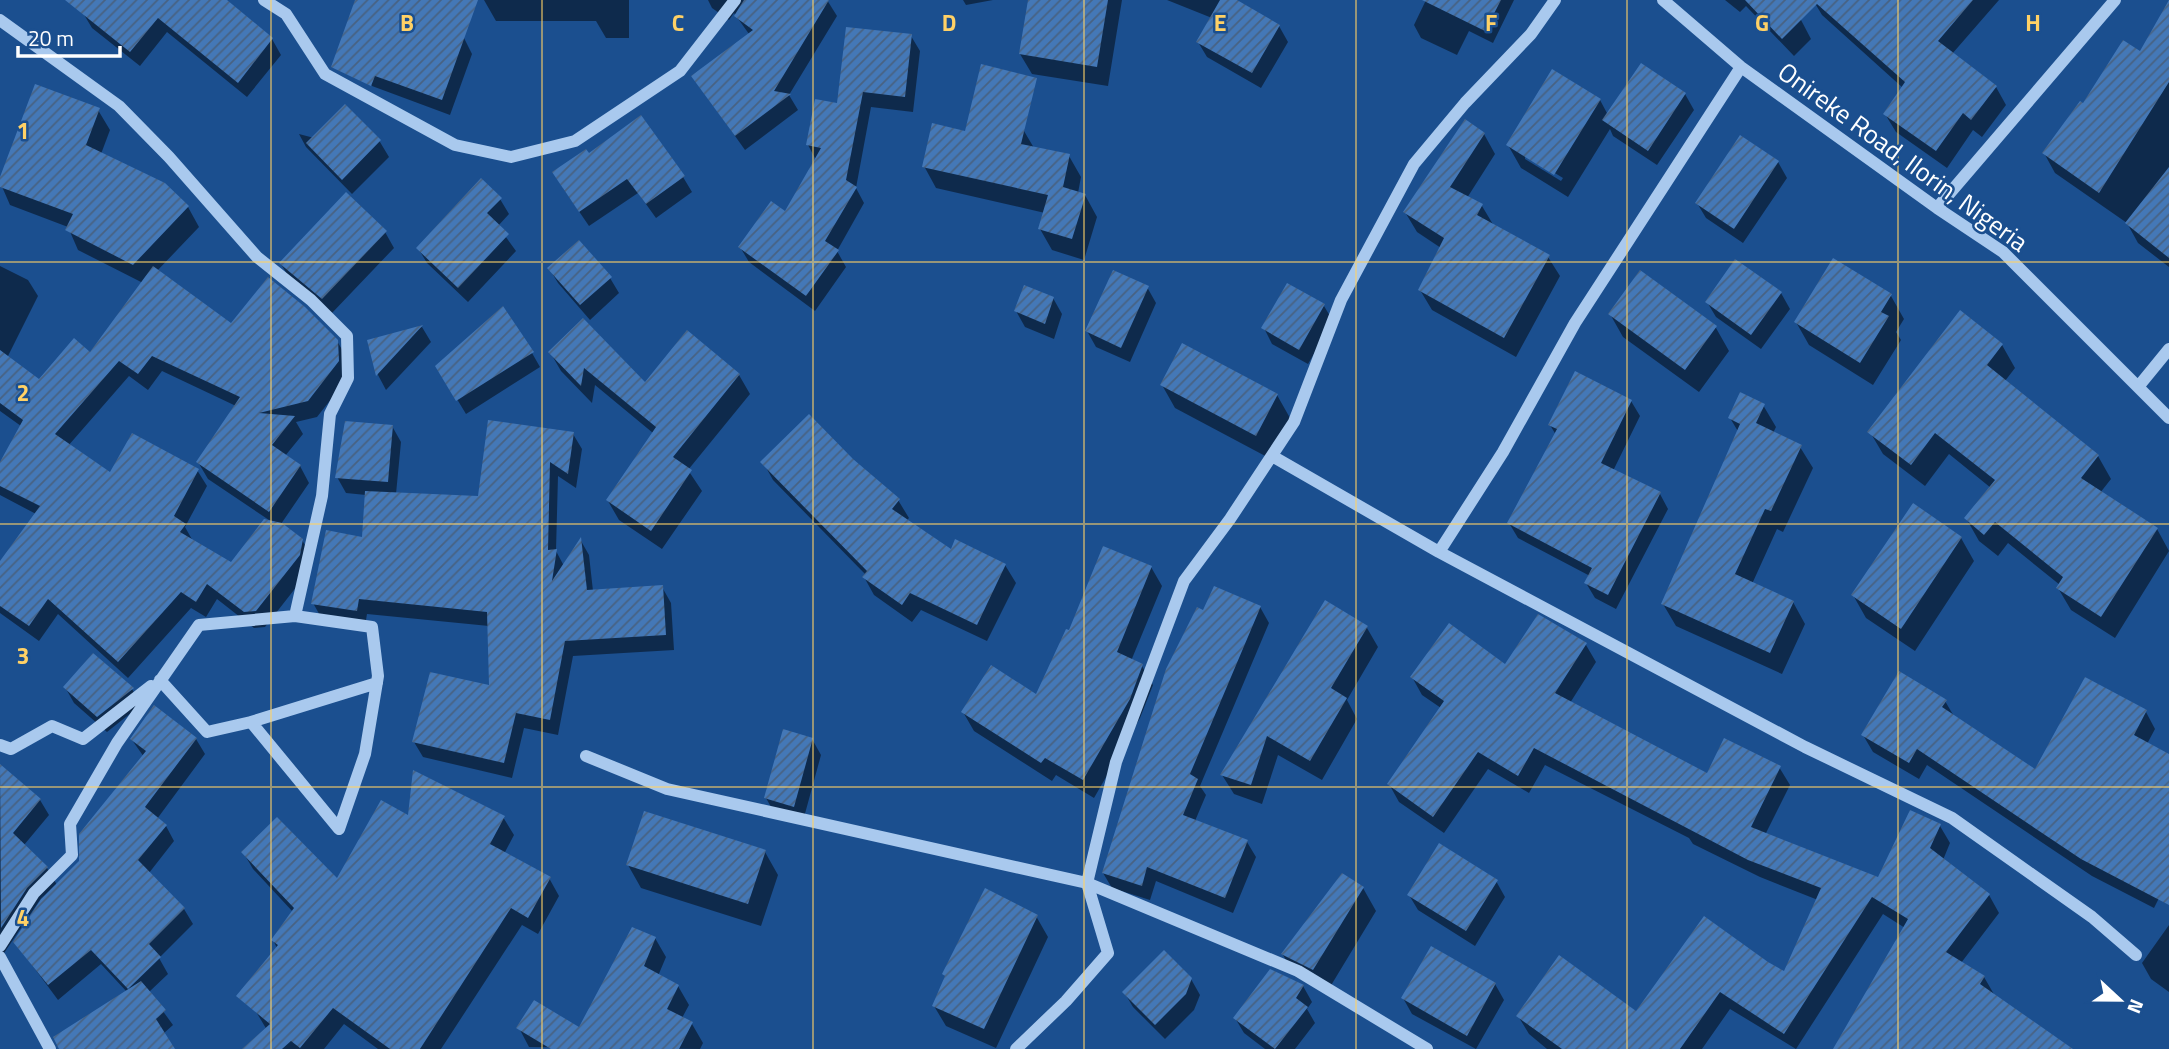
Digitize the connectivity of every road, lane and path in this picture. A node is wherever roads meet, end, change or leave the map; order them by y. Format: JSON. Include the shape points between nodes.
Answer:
{"nodes":[{"id":1,"x":264,"y":0,"type":"edge"},
{"id":2,"x":735,"y":0,"type":"edge"},
{"id":3,"x":1555,"y":0,"type":"edge"},
{"id":4,"x":1663,"y":0,"type":"edge"},
{"id":5,"x":2115,"y":0,"type":"edge"},
{"id":6,"x":0,"y":20,"type":"edge"},
{"id":7,"x":1741,"y":67,"type":"junction"},
{"id":8,"x":1937,"y":208,"type":"junction"},
{"id":9,"x":2169,"y":349,"type":"edge"},
{"id":10,"x":2138,"y":387,"type":"junction"},
{"id":11,"x":2169,"y":418,"type":"edge"},
{"id":12,"x":1272,"y":456,"type":"junction"},
{"id":13,"x":1439,"y":552,"type":"junction"},
{"id":14,"x":295,"y":616,"type":"junction"},
{"id":15,"x":160,"y":680,"type":"junction"},
{"id":16,"x":377,"y":683,"type":"junction"},
{"id":17,"x":251,"y":722,"type":"junction"},
{"id":18,"x":0,"y":745,"type":"edge"},
{"id":19,"x":586,"y":755,"type":"dead end"},
{"id":20,"x":1087,"y":883,"type":"junction"},
{"id":21,"x":0,"y":946,"type":"edge"},
{"id":22,"x":2136,"y":955,"type":"dead end"},
{"id":23,"x":0,"y":957,"type":"edge"},
{"id":24,"x":50,"y":1049,"type":"edge"},
{"id":25,"x":1016,"y":1049,"type":"edge"},
{"id":26,"x":1427,"y":1049,"type":"edge"}],
"edges":[{"from":1,"to":2,"type":"street","via":[[286,14],[325,74],[455,145],[511,157],[575,141],[680,71]]},
{"from":3,"to":12,"type":"street","via":[[1531,34],[1414,164],[1341,300],[1294,422]]},
{"from":4,"to":7,"type":"street","name":"Onireke Road, Ilorin, Nigeria"},
{"from":5,"to":8,"type":"street"},
{"from":6,"to":14,"type":"street","via":[[119,107],[257,257],[347,336],[348,378],[330,414],[322,496]]},
{"from":7,"to":8,"type":"street","name":"Onireke Road, Ilorin, Nigeria"},
{"from":7,"to":13,"type":"street","via":[[1575,323],[1503,452]]},
{"from":8,"to":10,"type":"street","name":"Onireke Road, Ilorin, Nigeria","via":[[2003,252]]},
{"from":9,"to":10,"type":"street"},
{"from":10,"to":11,"type":"street","name":"Onireke Road, Ilorin, Nigeria"},
{"from":12,"to":13,"type":"street"},
{"from":12,"to":20,"type":"street","via":[[1184,581],[1116,762]]},
{"from":13,"to":22,"type":"street","via":[[1805,747],[1952,818],[2081,909]]},
{"from":14,"to":15,"type":"street","via":[[199,625]]},
{"from":14,"to":16,"type":"street","via":[[372,627]]},
{"from":15,"to":17,"type":"street","via":[[207,732]]},
{"from":15,"to":18,"type":"street","via":[[83,739],[52,726],[11,749]]},
{"from":15,"to":21,"type":"street","via":[[69,824],[72,855],[34,893]]},
{"from":16,"to":17,"type":"street"},
{"from":16,"to":17,"type":"street","via":[[365,754],[339,829]]},
{"from":19,"to":20,"type":"street","via":[[667,789]]},
{"from":20,"to":25,"type":"street","via":[[1108,953]]},
{"from":20,"to":26,"type":"street","via":[[1298,971]]},
{"from":23,"to":24,"type":"street"}]}
